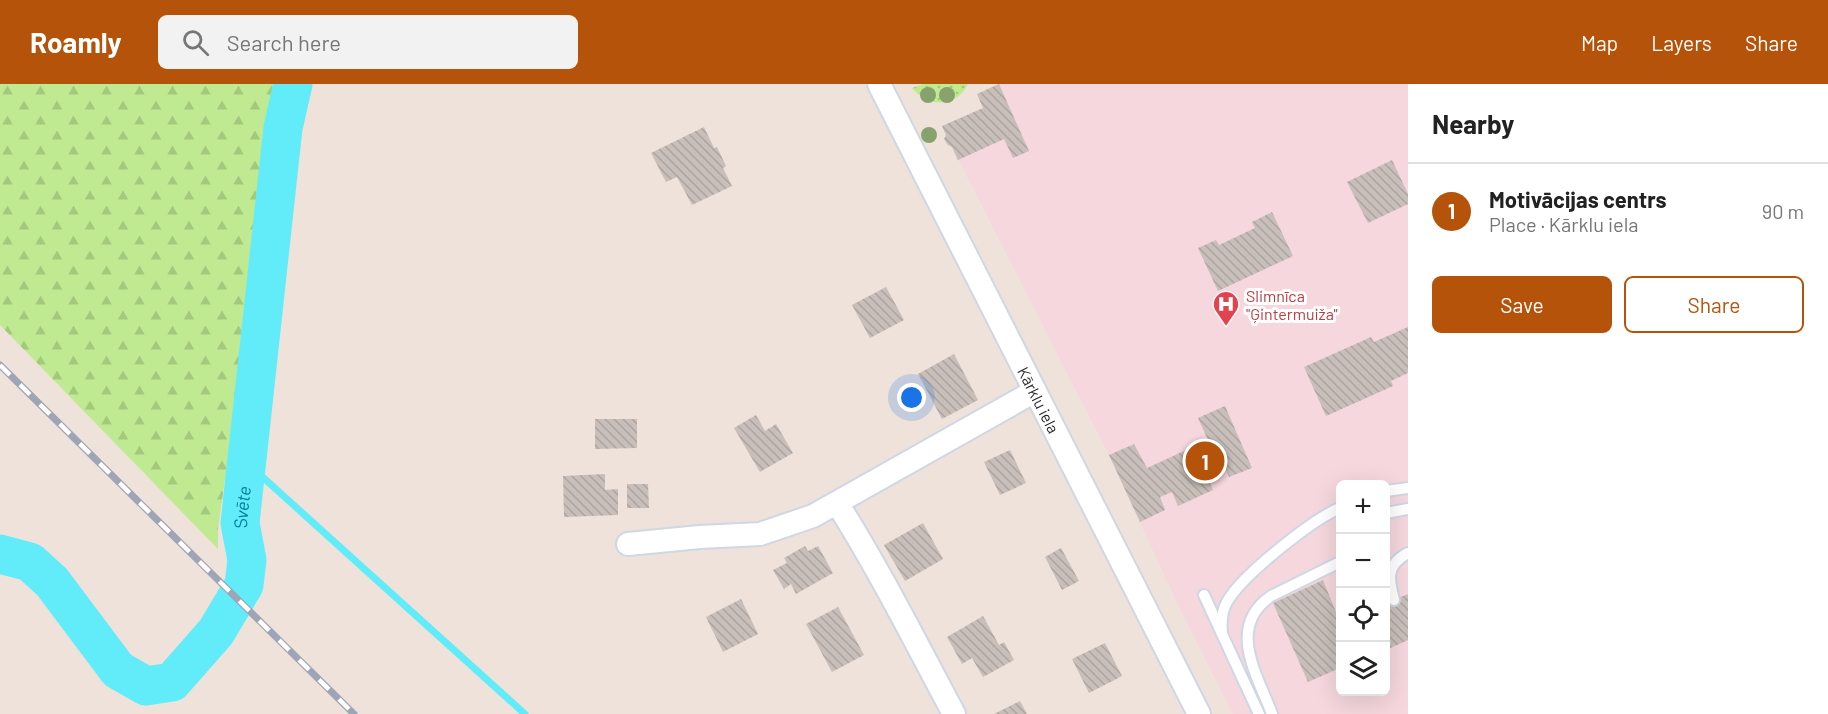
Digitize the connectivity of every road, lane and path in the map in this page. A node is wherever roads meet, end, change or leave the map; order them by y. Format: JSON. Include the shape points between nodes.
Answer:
{"nodes":[{"id":1,"x":879,"y":84,"type":"edge"},
{"id":2,"x":1035,"y":391,"type":"junction"},
{"id":3,"x":1408,"y":488,"type":"edge"},
{"id":4,"x":1390,"y":490,"type":"edge"},
{"id":5,"x":837,"y":503,"type":"junction"},
{"id":6,"x":1408,"y":509,"type":"edge"},
{"id":7,"x":1336,"y":511,"type":"edge"},
{"id":8,"x":1390,"y":512,"type":"edge"},
{"id":9,"x":628,"y":544,"type":"dead end"},
{"id":10,"x":1408,"y":553,"type":"edge"},
{"id":11,"x":1336,"y":564,"type":"edge"},
{"id":12,"x":1204,"y":595,"type":"dead end"},
{"id":13,"x":1394,"y":600,"type":"dead end"},
{"id":14,"x":1222,"y":634,"type":"junction"},
{"id":15,"x":954,"y":714,"type":"edge"},
{"id":16,"x":1199,"y":714,"type":"edge"},
{"id":17,"x":1259,"y":714,"type":"edge"},
{"id":18,"x":1272,"y":714,"type":"edge"}],
"edges":[{"from":1,"to":2,"type":"street","name":"Kārklu iela"},
{"from":2,"to":5,"type":"street"},
{"from":2,"to":16,"type":"street","name":"Kārklu iela"},
{"from":3,"to":4,"type":"lane"},
{"from":5,"to":9,"type":"street","via":[[813,516],[759,534]]},
{"from":5,"to":15,"type":"street"},
{"from":6,"to":8,"type":"lane"},
{"from":7,"to":14,"type":"lane","via":[[1307,528],[1247,577],[1227,602]]},
{"from":10,"to":13,"type":"lane","via":[[1399,557],[1390,572]]},
{"from":11,"to":18,"type":"lane","via":[[1271,596],[1254,612],[1248,626],[1246,641]]},
{"from":12,"to":14,"type":"lane"},
{"from":14,"to":17,"type":"lane"}]}
